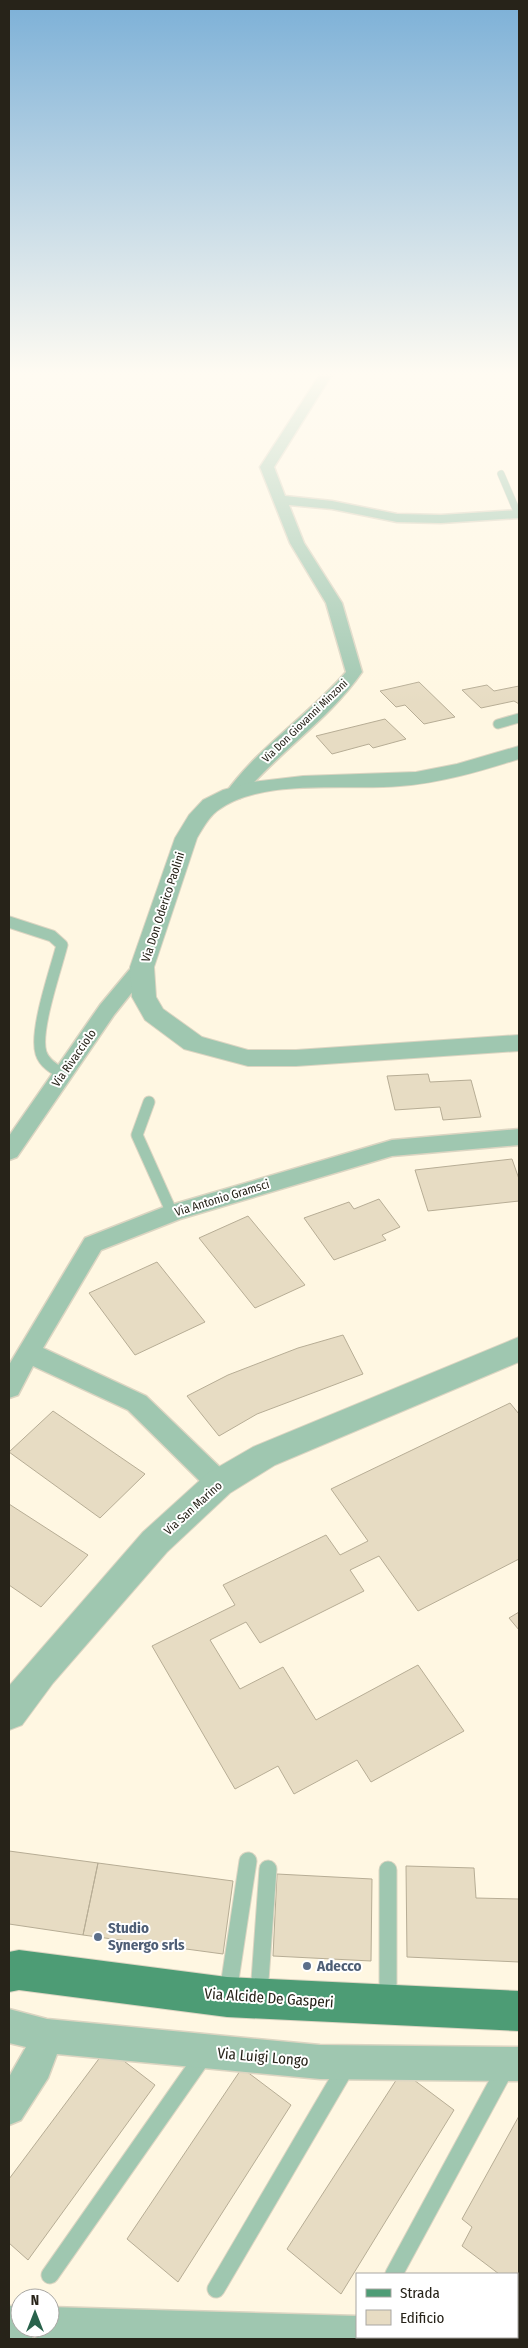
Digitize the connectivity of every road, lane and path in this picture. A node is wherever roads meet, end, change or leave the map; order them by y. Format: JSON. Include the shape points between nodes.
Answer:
{"nodes":[{"id":1,"x":275,"y":486,"type":"edge"},
{"id":2,"x":506,"y":486,"type":"edge"},
{"id":3,"x":281,"y":500,"type":"junction"},
{"id":4,"x":519,"y":514,"type":"edge"},
{"id":5,"x":519,"y":718,"type":"edge"},
{"id":6,"x":498,"y":724,"type":"dead end"},
{"id":7,"x":519,"y":752,"type":"edge"},
{"id":8,"x":234,"y":794,"type":"junction"},
{"id":9,"x":9,"y":922,"type":"edge"},
{"id":10,"x":142,"y":967,"type":"junction"},
{"id":11,"x":519,"y":1042,"type":"edge"},
{"id":12,"x":63,"y":1074,"type":"junction"},
{"id":13,"x":149,"y":1102,"type":"dead end"},
{"id":14,"x":519,"y":1137,"type":"edge"},
{"id":15,"x":9,"y":1152,"type":"edge"},
{"id":16,"x":172,"y":1213,"type":"junction"},
{"id":17,"x":519,"y":1349,"type":"edge"},
{"id":18,"x":28,"y":1352,"type":"junction"},
{"id":19,"x":9,"y":1388,"type":"edge"},
{"id":20,"x":219,"y":1483,"type":"junction"},
{"id":21,"x":9,"y":1713,"type":"edge"},
{"id":22,"x":248,"y":1861,"type":"dead end"},
{"id":23,"x":268,"y":1869,"type":"dead end"},
{"id":24,"x":388,"y":1870,"type":"dead end"},
{"id":25,"x":12,"y":1969,"type":"edge"},
{"id":26,"x":243,"y":1997,"type":"junction"},
{"id":27,"x":388,"y":2006,"type":"junction"},
{"id":28,"x":519,"y":2011,"type":"edge"},
{"id":29,"x":9,"y":2026,"type":"edge"},
{"id":30,"x":47,"y":2036,"type":"junction"},
{"id":31,"x":206,"y":2052,"type":"junction"},
{"id":32,"x":350,"y":2062,"type":"junction"},
{"id":33,"x":514,"y":2064,"type":"edge"},
{"id":34,"x":9,"y":2108,"type":"edge"},
{"id":35,"x":395,"y":2273,"type":"edge"},
{"id":36,"x":50,"y":2275,"type":"dead end"},
{"id":37,"x":216,"y":2289,"type":"dead end"},
{"id":38,"x":60,"y":2326,"type":"edge"},
{"id":39,"x":356,"y":2335,"type":"edge"},
{"id":40,"x":471,"y":2338,"type":"edge"},
{"id":41,"x":516,"y":2339,"type":"edge"}],
"edges":[{"from":1,"to":3,"type":"street","name":"Via Don Giovanni Minzoni"},
{"from":2,"to":4,"type":"lane"},
{"from":3,"to":4,"type":"street","via":[[332,505],[397,518]]},
{"from":3,"to":8,"type":"street","name":"Via Don Giovanni Minzoni","via":[[297,542],[334,603],[354,672],[341,688],[251,771]]},
{"from":5,"to":6,"type":"lane"},
{"from":7,"to":8,"type":"street","name":"Via Don Oderico Paolini","via":[[431,776],[265,786]]},
{"from":8,"to":10,"type":"street","name":"Via Don Oderico Paolini","via":[[212,805],[195,820]]},
{"from":9,"to":12,"type":"lane","via":[[52,936],[62,945],[40,1050],[47,1063]]},
{"from":10,"to":11,"type":"street","name":"Via Don Oderico Paolini","via":[[144,996],[154,1014],[193,1043],[248,1058],[296,1058]]},
{"from":10,"to":12,"type":"street","name":"Via Rivacciolo","via":[[107,1010]]},
{"from":12,"to":15,"type":"street","name":"Via Rivacciolo"},
{"from":13,"to":16,"type":"lane","via":[[137,1135]]},
{"from":14,"to":16,"type":"street","name":"Via Antonio Gramsci","via":[[392,1148]]},
{"from":16,"to":18,"type":"street","name":"Via Antonio Gramsci","via":[[93,1244]]},
{"from":17,"to":20,"type":"street","name":"Via San Marino","via":[[264,1456]]},
{"from":18,"to":19,"type":"street","name":"Via Antonio Gramsci"},
{"from":18,"to":20,"type":"street","via":[[137,1403]]},
{"from":20,"to":21,"type":"street","name":"Via San Marino","via":[[156,1542]]},
{"from":22,"to":26,"type":"lane"},
{"from":23,"to":26,"type":"lane"},
{"from":24,"to":27,"type":"lane"},
{"from":25,"to":26,"type":"main road","name":"Via Alcide De Gasperi"},
{"from":26,"to":27,"type":"main road","name":"Via Alcide De Gasperi"},
{"from":27,"to":28,"type":"main road","name":"Via Alcide De Gasperi"},
{"from":29,"to":30,"type":"street","name":"Via Luigi Longo"},
{"from":30,"to":31,"type":"street","name":"Via Luigi Longo"},
{"from":30,"to":34,"type":"street","via":[[36,2066]]},
{"from":31,"to":32,"type":"street","name":"Via Luigi Longo"},
{"from":31,"to":36,"type":"lane"},
{"from":32,"to":33,"type":"street","name":"Via Luigi Longo"},
{"from":32,"to":37,"type":"lane"},
{"from":33,"to":35,"type":"lane"},
{"from":38,"to":39,"type":"street"},
{"from":40,"to":41,"type":"street"}]}
